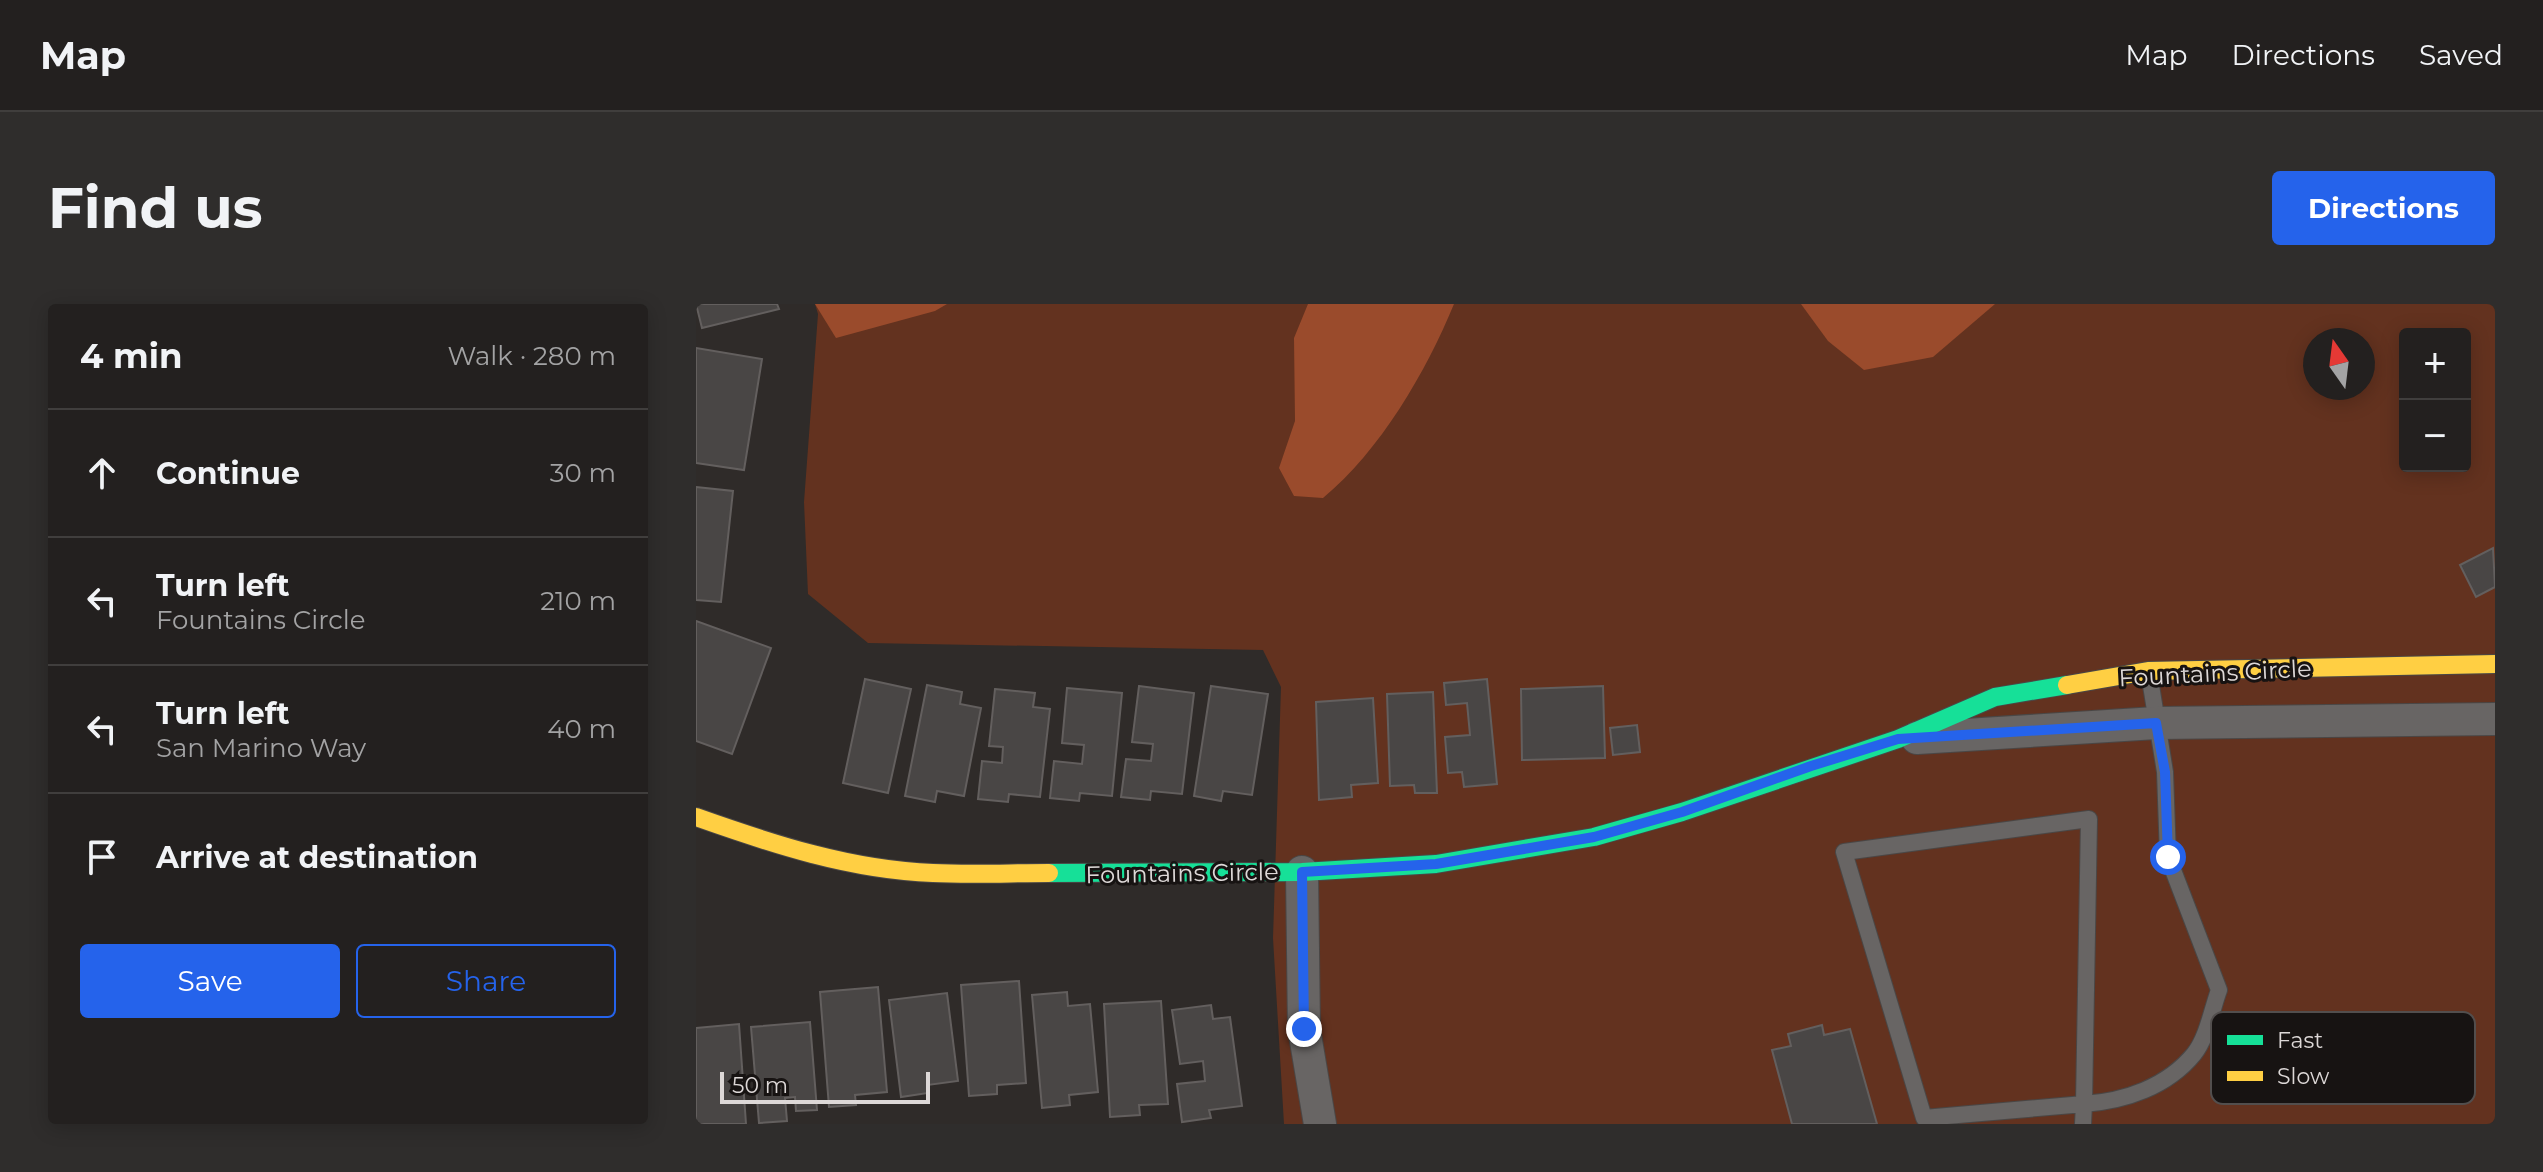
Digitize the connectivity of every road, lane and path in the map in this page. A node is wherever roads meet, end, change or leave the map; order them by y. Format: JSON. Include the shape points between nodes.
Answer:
{"nodes":[{"id":1,"x":2495,"y":664,"type":"edge"},
{"id":2,"x":2148,"y":671,"type":"junction"},
{"id":3,"x":2495,"y":719,"type":"edge"},
{"id":4,"x":2156,"y":723,"type":"junction"},
{"id":5,"x":1898,"y":739,"type":"junction"},
{"id":6,"x":696,"y":817,"type":"edge"},
{"id":7,"x":1302,"y":872,"type":"junction"},
{"id":8,"x":2084,"y":1104,"type":"junction"},
{"id":9,"x":1925,"y":1121,"type":"edge"},
{"id":10,"x":1320,"y":1124,"type":"edge"},
{"id":11,"x":2083,"y":1124,"type":"edge"}],
"edges":[{"from":1,"to":2,"type":"street","name":"Fountains Circle"},
{"from":2,"to":4,"type":"lane"},
{"from":2,"to":5,"type":"street","name":"Fountains Circle","via":[[1995,697]]},
{"from":3,"to":4,"type":"street","name":"Fountains Circle"},
{"from":4,"to":5,"type":"street","name":"Fountains Circle"},
{"from":4,"to":8,"type":"lane","via":[[2165,772],[2168,857],[2219,990],[2195,1052],[2157,1086]]},
{"from":5,"to":7,"type":"street","name":"Fountains Circle","via":[[1594,837],[1436,864]]},
{"from":6,"to":7,"type":"street","name":"Fountains Circle","via":[[774,845],[851,863],[931,873]]},
{"from":7,"to":10,"type":"street","via":[[1304,1029]]},
{"from":8,"to":9,"type":"lane"},
{"from":8,"to":9,"type":"lane","via":[[2089,819],[1844,852]]},
{"from":8,"to":11,"type":"lane"}]}
